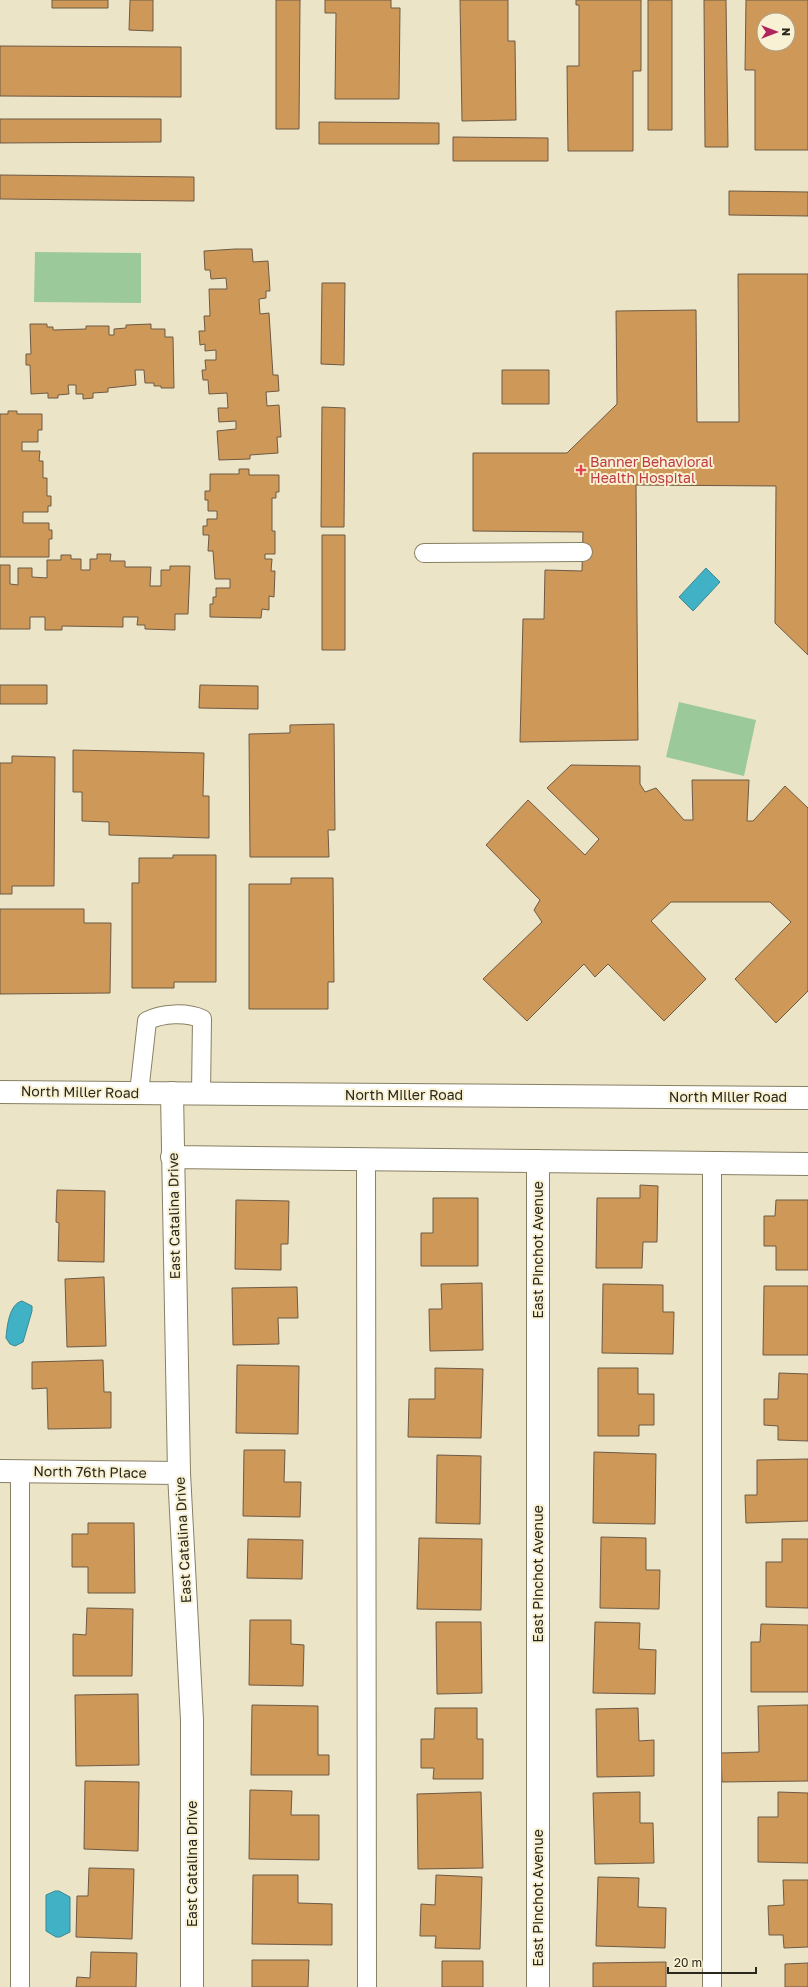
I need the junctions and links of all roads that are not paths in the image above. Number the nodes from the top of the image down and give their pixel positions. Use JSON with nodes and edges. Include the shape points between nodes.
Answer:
{"nodes":[{"id":1,"x":582,"y":552,"type":"dead end"},
{"id":2,"x":424,"y":553,"type":"dead end"},
{"id":3,"x":0,"y":1092,"type":"edge"},
{"id":4,"x":139,"y":1093,"type":"junction"},
{"id":5,"x":172,"y":1093,"type":"junction"},
{"id":6,"x":201,"y":1093,"type":"junction"},
{"id":7,"x":808,"y":1098,"type":"edge"},
{"id":8,"x":172,"y":1157,"type":"junction"},
{"id":9,"x":366,"y":1159,"type":"junction"},
{"id":10,"x":538,"y":1161,"type":"junction"},
{"id":11,"x":712,"y":1163,"type":"junction"},
{"id":12,"x":808,"y":1164,"type":"edge"},
{"id":13,"x":10,"y":1471,"type":"edge"},
{"id":14,"x":179,"y":1473,"type":"junction"},
{"id":15,"x":20,"y":1987,"type":"edge"},
{"id":16,"x":192,"y":1987,"type":"edge"},
{"id":17,"x":367,"y":1987,"type":"edge"},
{"id":18,"x":538,"y":1987,"type":"edge"},
{"id":19,"x":712,"y":1987,"type":"edge"}],
"edges":[{"from":1,"to":2,"type":"lane"},
{"from":3,"to":4,"type":"street","name":"North Miller Road"},
{"from":4,"to":5,"type":"street","name":"North Miller Road"},
{"from":4,"to":6,"type":"lane","via":[[146,1021],[156,1016],[194,1015],[202,1019]]},
{"from":5,"to":6,"type":"street","name":"North Miller Road"},
{"from":5,"to":8,"type":"street","name":"East Catalina Drive"},
{"from":6,"to":7,"type":"street","name":"North Miller Road"},
{"from":8,"to":9,"type":"street"},
{"from":8,"to":14,"type":"street","name":"East Catalina Drive"},
{"from":9,"to":10,"type":"street"},
{"from":9,"to":17,"type":"lane"},
{"from":10,"to":11,"type":"street"},
{"from":10,"to":18,"type":"street","name":"East Pinchot Avenue"},
{"from":11,"to":12,"type":"street"},
{"from":11,"to":19,"type":"lane"},
{"from":13,"to":14,"type":"street","name":"North 76th Place"},
{"from":13,"to":15,"type":"lane"},
{"from":14,"to":16,"type":"street","name":"East Catalina Drive","via":[[192,1720]]}]}
